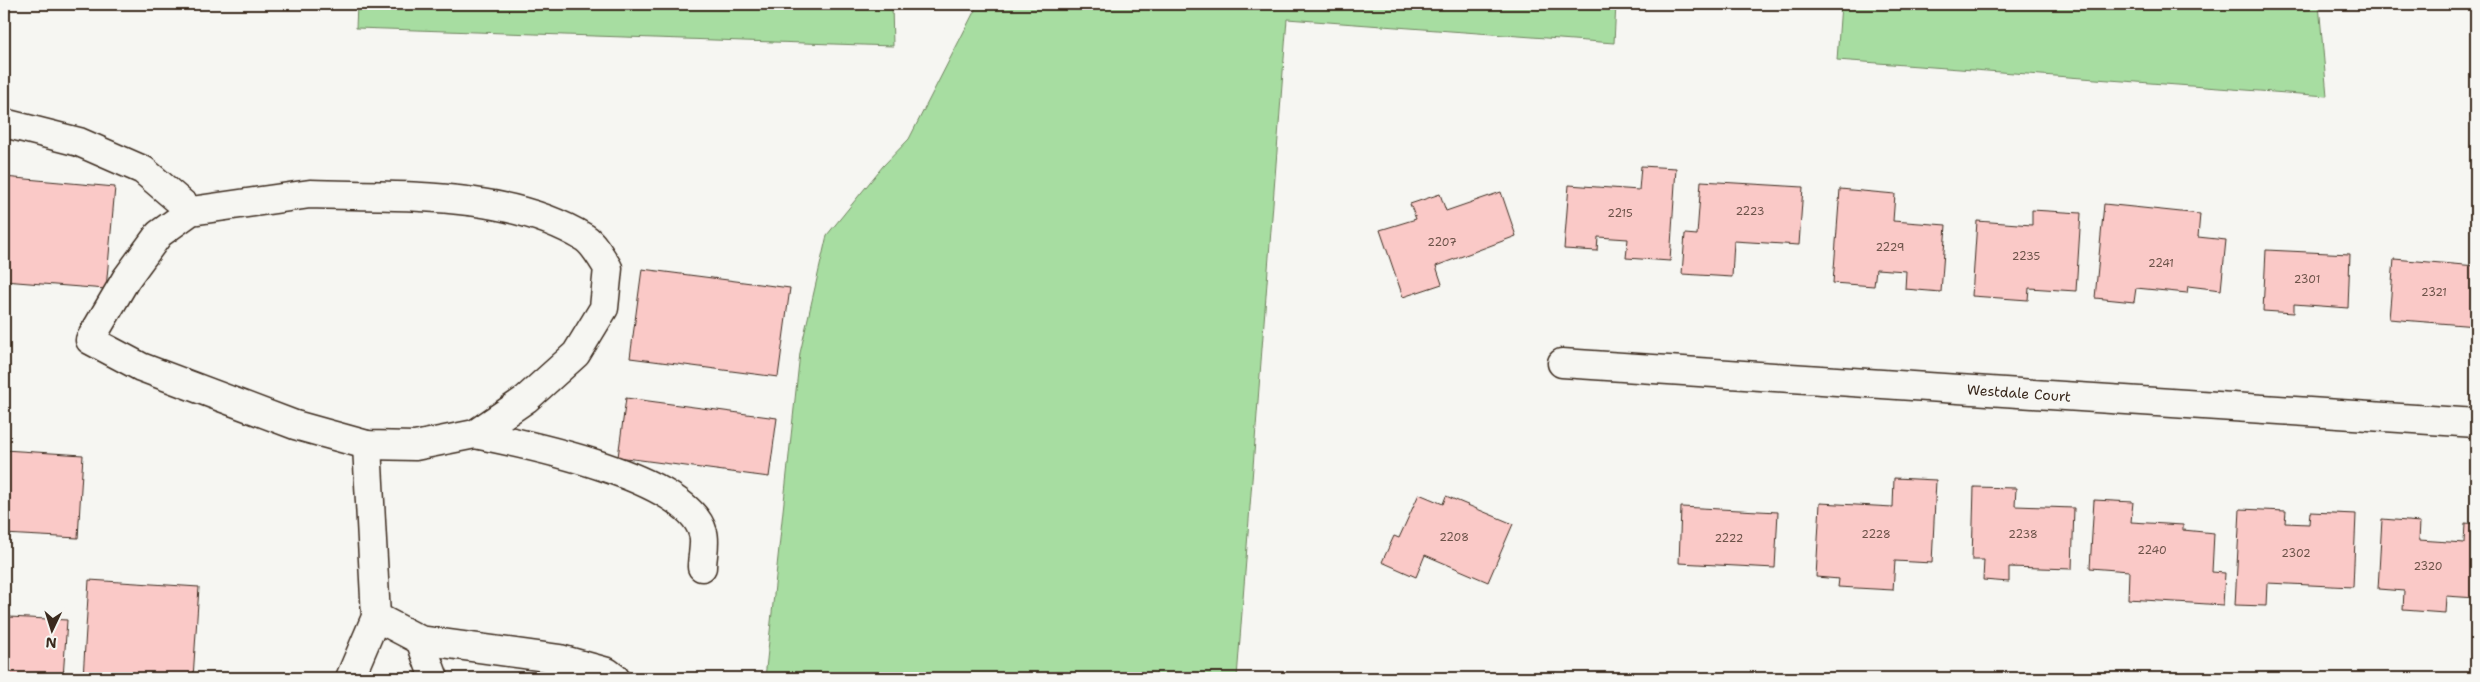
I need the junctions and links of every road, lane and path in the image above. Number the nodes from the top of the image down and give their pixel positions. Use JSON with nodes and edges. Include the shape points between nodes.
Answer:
{"nodes":[{"id":1,"x":4,"y":123,"type":"edge"},
{"id":2,"x":192,"y":211,"type":"junction"},
{"id":3,"x":1562,"y":363,"type":"dead end"},
{"id":4,"x":2476,"y":423,"type":"edge"},
{"id":5,"x":475,"y":434,"type":"junction"},
{"id":6,"x":368,"y":446,"type":"junction"},
{"id":7,"x":702,"y":567,"type":"dead end"},
{"id":8,"x":376,"y":617,"type":"junction"},
{"id":9,"x":420,"y":640,"type":"junction"},
{"id":10,"x":350,"y":678,"type":"edge"},
{"id":11,"x":434,"y":678,"type":"edge"},
{"id":12,"x":615,"y":678,"type":"edge"}],
"edges":[{"from":1,"to":2,"type":"street","via":[[79,142],[143,170]]},
{"from":2,"to":5,"type":"street","via":[[310,194],[438,198],[525,211],[587,239],[608,268],[604,308],[576,354],[526,399]]},
{"from":2,"to":6,"type":"street","via":[[159,234],[126,279],[90,340],[141,368],[295,425]]},
{"from":3,"to":4,"type":"street","name":"Westdale Court"},
{"from":5,"to":6,"type":"street","via":[[415,446]]},
{"from":5,"to":7,"type":"street","via":[[611,469],[665,492],[691,513],[703,532]]},
{"from":6,"to":8,"type":"street"},
{"from":8,"to":9,"type":"street"},
{"from":8,"to":10,"type":"street"},
{"from":9,"to":11,"type":"street"},
{"from":9,"to":12,"type":"street","via":[[560,659],[607,672]]}]}
